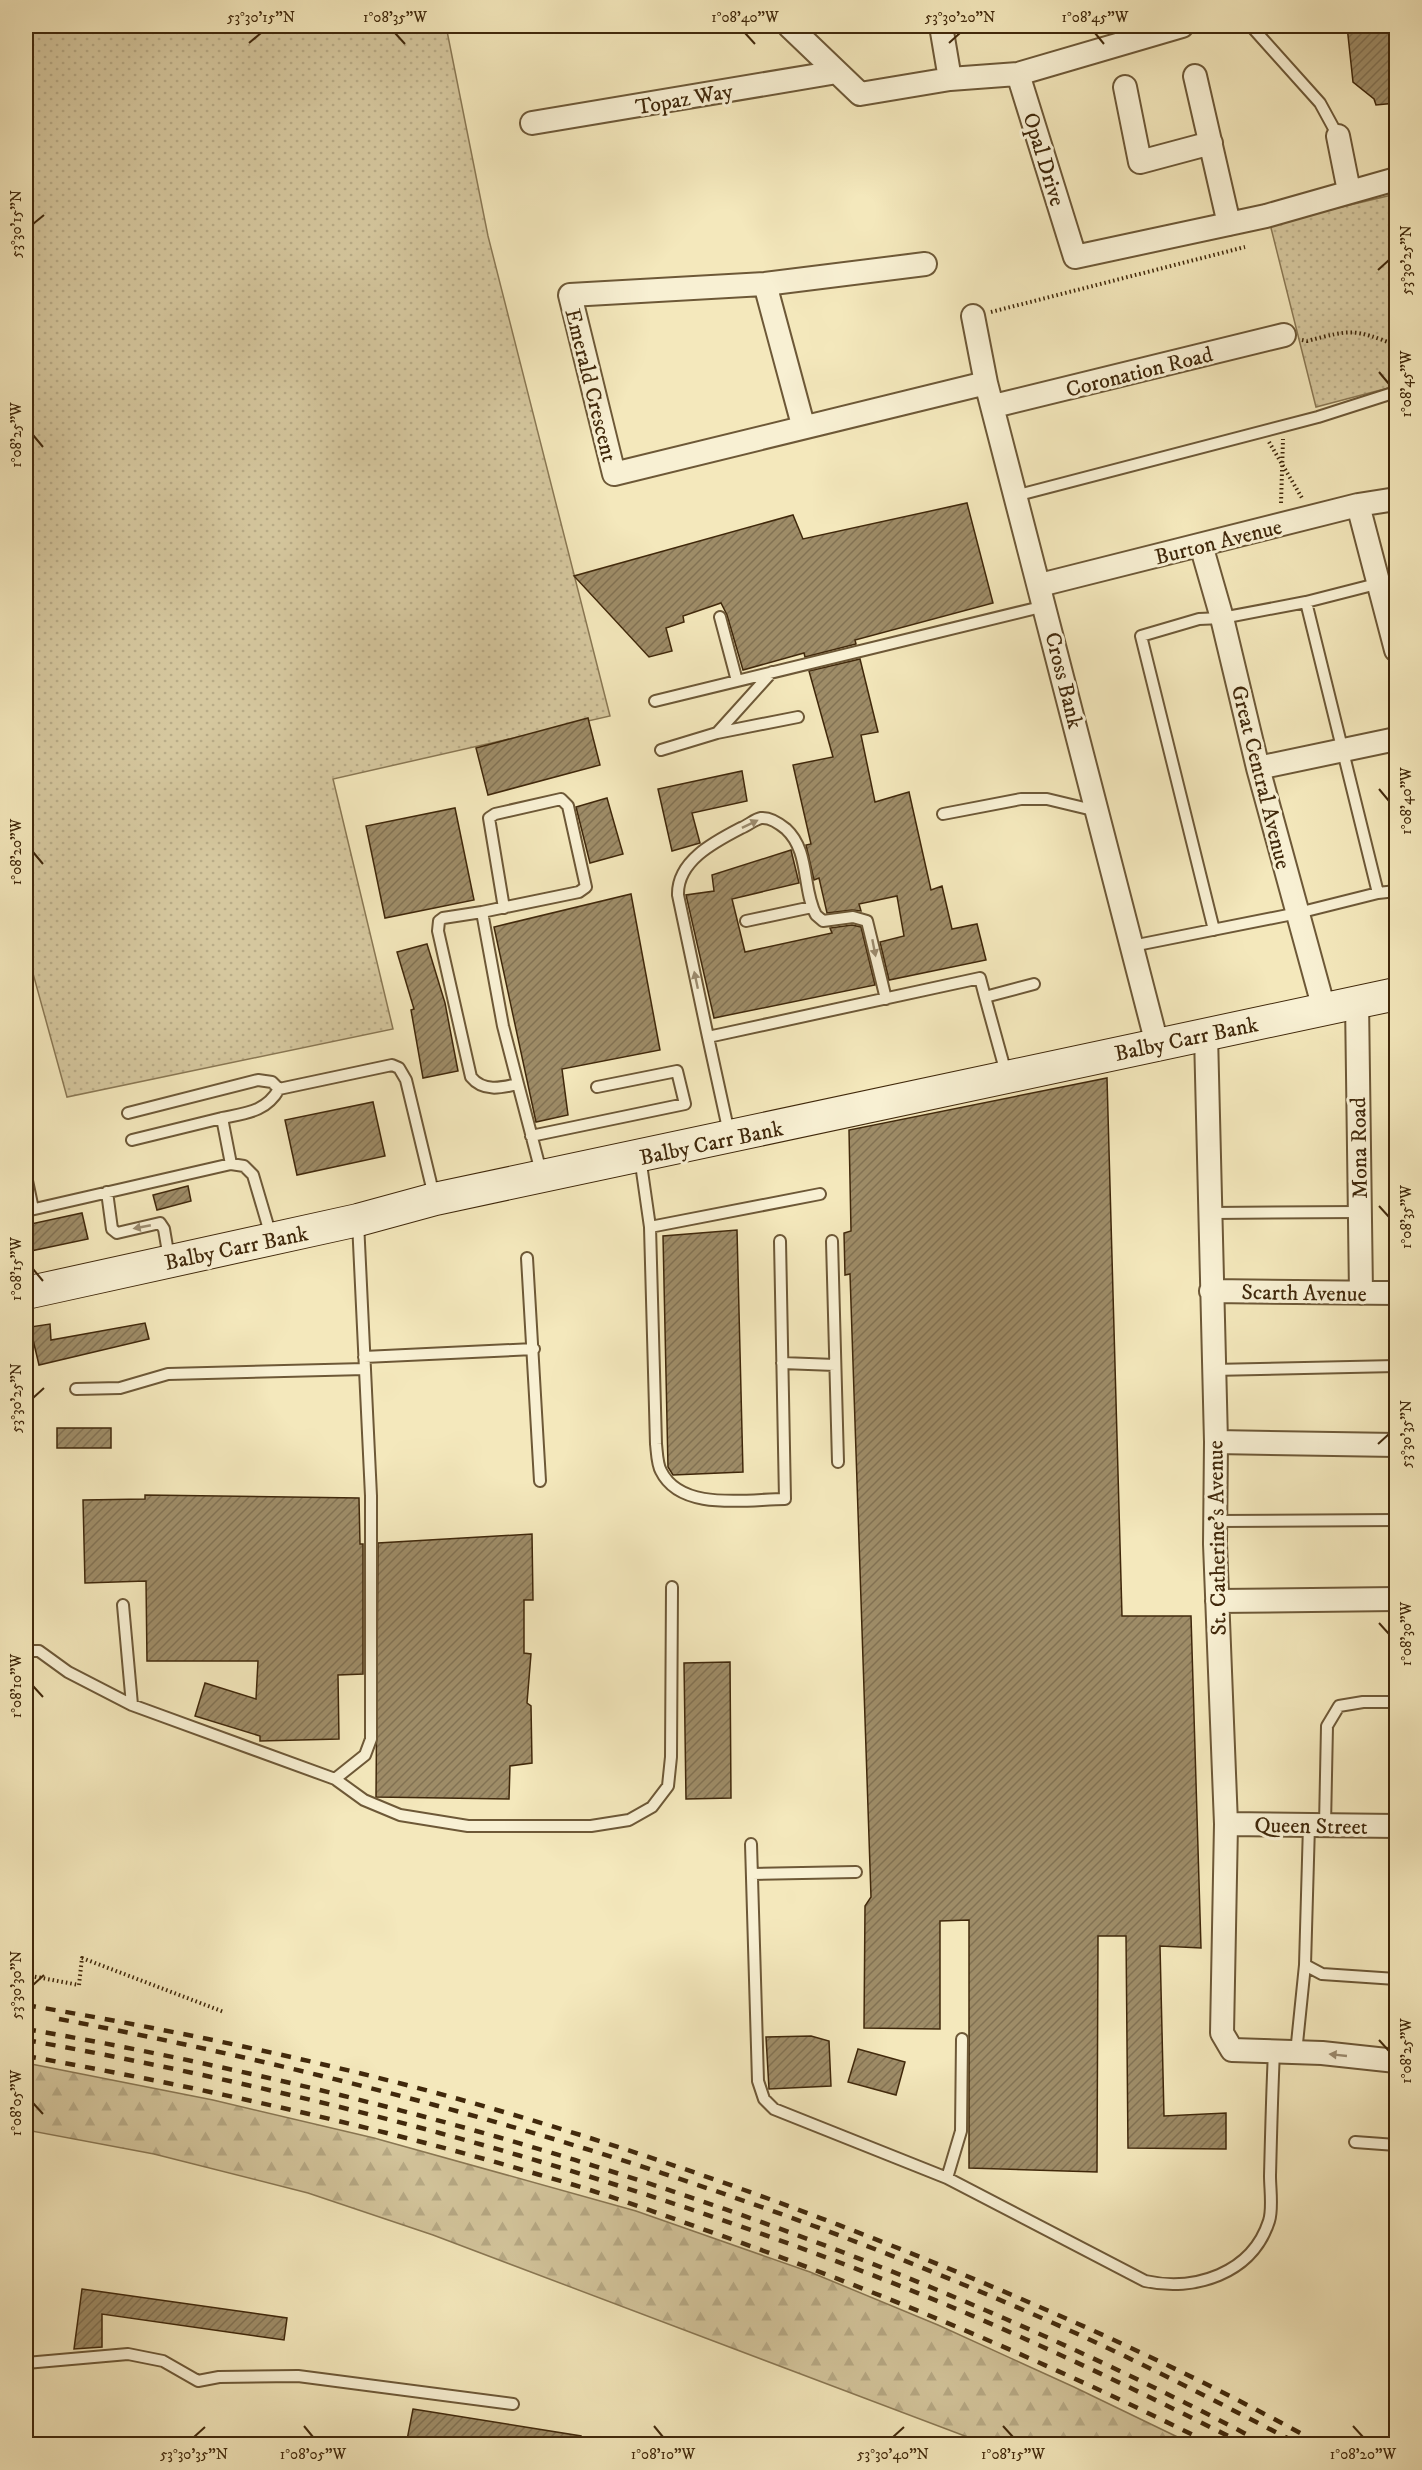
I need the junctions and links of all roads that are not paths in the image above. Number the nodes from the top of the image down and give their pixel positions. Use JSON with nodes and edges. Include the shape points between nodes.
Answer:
{"nodes":[{"id":1,"x":789,"y":26,"type":"edge"},
{"id":2,"x":941,"y":26,"type":"edge"},
{"id":3,"x":1182,"y":26,"type":"edge"},
{"id":4,"x":1251,"y":26,"type":"edge"},
{"id":5,"x":837,"y":72,"type":"junction"},
{"id":6,"x":1018,"y":74,"type":"junction"},
{"id":7,"x":1195,"y":76,"type":"dead end"},
{"id":8,"x":950,"y":79,"type":"junction"},
{"id":9,"x":1125,"y":87,"type":"dead end"},
{"id":10,"x":532,"y":123,"type":"dead end"},
{"id":11,"x":1338,"y":136,"type":"joint"},
{"id":12,"x":1211,"y":143,"type":"junction"},
{"id":13,"x":1396,"y":179,"type":"edge"},
{"id":14,"x":1349,"y":190,"type":"junction"},
{"id":15,"x":1229,"y":224,"type":"junction"},
{"id":16,"x":926,"y":264,"type":"dead end"},
{"id":17,"x":765,"y":284,"type":"junction"},
{"id":18,"x":973,"y":316,"type":"road end"},
{"id":19,"x":1284,"y":335,"type":"road end"},
{"id":20,"x":986,"y":383,"type":"junction"},
{"id":21,"x":1396,"y":392,"type":"edge"},
{"id":22,"x":994,"y":406,"type":"junction"},
{"id":23,"x":803,"y":425,"type":"junction"},
{"id":24,"x":1016,"y":496,"type":"junction"},
{"id":25,"x":1396,"y":499,"type":"edge"},
{"id":26,"x":1358,"y":505,"type":"junction"},
{"id":27,"x":1201,"y":545,"type":"junction"},
{"id":28,"x":1388,"y":581,"type":"edge"},
{"id":29,"x":1043,"y":596,"type":"junction"},
{"id":30,"x":1306,"y":602,"type":"junction"},
{"id":31,"x":720,"y":617,"type":"dead end"},
{"id":32,"x":1222,"y":618,"type":"junction"},
{"id":33,"x":1396,"y":650,"type":"edge"},
{"id":34,"x":772,"y":672,"type":"junction"},
{"id":35,"x":737,"y":681,"type":"junction"},
{"id":36,"x":655,"y":701,"type":"dead end"},
{"id":37,"x":798,"y":717,"type":"dead end"},
{"id":38,"x":717,"y":733,"type":"junction"},
{"id":39,"x":1396,"y":739,"type":"edge"},
{"id":40,"x":661,"y":750,"type":"dead end"},
{"id":41,"x":1343,"y":750,"type":"junction"},
{"id":42,"x":1258,"y":768,"type":"junction"},
{"id":43,"x":1098,"y":811,"type":"junction"},
{"id":44,"x":943,"y":814,"type":"dead end"},
{"id":45,"x":1396,"y":891,"type":"edge"},
{"id":46,"x":1378,"y":892,"type":"junction"},
{"id":47,"x":812,"y":907,"type":"junction"},
{"id":48,"x":504,"y":908,"type":"junction"},
{"id":49,"x":482,"y":912,"type":"junction"},
{"id":50,"x":1298,"y":914,"type":"junction"},
{"id":51,"x":746,"y":921,"type":"dead end"},
{"id":52,"x":1214,"y":930,"type":"junction"},
{"id":53,"x":1132,"y":945,"type":"junction"},
{"id":54,"x":1035,"y":984,"type":"dead end"},
{"id":55,"x":1396,"y":994,"type":"edge"},
{"id":56,"x":985,"y":997,"type":"junction"},
{"id":57,"x":886,"y":999,"type":"junction"},
{"id":58,"x":1357,"y":1002,"type":"junction"},
{"id":59,"x":1324,"y":1009,"type":"junction"},
{"id":60,"x":1206,"y":1035,"type":"junction"},
{"id":61,"x":708,"y":1037,"type":"junction"},
{"id":62,"x":1157,"y":1044,"type":"junction"},
{"id":63,"x":1007,"y":1077,"type":"junction"},
{"id":64,"x":518,"y":1084,"type":"junction"},
{"id":65,"x":597,"y":1088,"type":"dead end"},
{"id":66,"x":279,"y":1089,"type":"junction"},
{"id":67,"x":128,"y":1113,"type":"dead end"},
{"id":68,"x":222,"y":1118,"type":"junction"},
{"id":69,"x":531,"y":1136,"type":"junction"},
{"id":70,"x":730,"y":1137,"type":"junction"},
{"id":71,"x":132,"y":1140,"type":"dead end"},
{"id":72,"x":640,"y":1157,"type":"junction"},
{"id":73,"x":231,"y":1164,"type":"junction"},
{"id":74,"x":26,"y":1176,"type":"edge"},
{"id":75,"x":543,"y":1178,"type":"junction"},
{"id":76,"x":106,"y":1192,"type":"junction"},
{"id":77,"x":820,"y":1194,"type":"dead end"},
{"id":78,"x":435,"y":1199,"type":"junction"},
{"id":79,"x":29,"y":1210,"type":"edge"},
{"id":80,"x":1359,"y":1212,"type":"junction"},
{"id":81,"x":1211,"y":1213,"type":"junction"},
{"id":82,"x":358,"y":1220,"type":"junction"},
{"id":83,"x":650,"y":1227,"type":"junction"},
{"id":84,"x":273,"y":1239,"type":"junction"},
{"id":85,"x":780,"y":1241,"type":"dead end"},
{"id":86,"x":832,"y":1241,"type":"dead end"},
{"id":87,"x":527,"y":1258,"type":"dead end"},
{"id":88,"x":169,"y":1261,"type":"junction"},
{"id":89,"x":1211,"y":1291,"type":"junction"},
{"id":90,"x":26,"y":1293,"type":"edge"},
{"id":91,"x":1361,"y":1293,"type":"junction"},
{"id":92,"x":1396,"y":1293,"type":"edge"},
{"id":93,"x":534,"y":1349,"type":"junction"},
{"id":94,"x":364,"y":1357,"type":"junction"},
{"id":95,"x":782,"y":1363,"type":"junction"},
{"id":96,"x":835,"y":1365,"type":"junction"},
{"id":97,"x":1396,"y":1366,"type":"edge"},
{"id":98,"x":365,"y":1370,"type":"junction"},
{"id":99,"x":1212,"y":1370,"type":"junction"},
{"id":100,"x":76,"y":1389,"type":"dead end"},
{"id":101,"x":1215,"y":1442,"type":"junction"},
{"id":102,"x":1396,"y":1445,"type":"edge"},
{"id":103,"x":838,"y":1462,"type":"dead end"},
{"id":104,"x":540,"y":1481,"type":"dead end"},
{"id":105,"x":1396,"y":1520,"type":"edge"},
{"id":106,"x":1215,"y":1521,"type":"junction"},
{"id":107,"x":672,"y":1587,"type":"dead end"},
{"id":108,"x":1396,"y":1599,"type":"edge"},
{"id":109,"x":1217,"y":1600,"type":"junction"},
{"id":110,"x":123,"y":1605,"type":"dead end"},
{"id":111,"x":26,"y":1650,"type":"edge"},
{"id":112,"x":1396,"y":1702,"type":"edge"},
{"id":113,"x":132,"y":1705,"type":"junction"},
{"id":114,"x":336,"y":1779,"type":"junction"},
{"id":115,"x":1226,"y":1824,"type":"junction"},
{"id":116,"x":1317,"y":1825,"type":"junction"},
{"id":117,"x":1396,"y":1826,"type":"edge"},
{"id":118,"x":751,"y":1844,"type":"dead end"},
{"id":119,"x":856,"y":1872,"type":"dead end"},
{"id":120,"x":752,"y":1874,"type":"junction"},
{"id":121,"x":1305,"y":1965,"type":"junction"},
{"id":122,"x":1396,"y":1979,"type":"edge"},
{"id":123,"x":962,"y":2039,"type":"dead end"},
{"id":124,"x":1285,"y":2053,"type":"junction"},
{"id":125,"x":1396,"y":2061,"type":"edge"},
{"id":126,"x":1355,"y":2142,"type":"dead end"},
{"id":127,"x":1396,"y":2145,"type":"edge"},
{"id":128,"x":947,"y":2178,"type":"junction"},
{"id":129,"x":26,"y":2363,"type":"edge"},
{"id":130,"x":513,"y":2404,"type":"dead end"}],
"edges":[{"from":1,"to":5,"type":"street"},
{"from":2,"to":8,"type":"street"},
{"from":3,"to":6,"type":"street"},
{"from":4,"to":11,"type":"lane","via":[[1320,103]]},
{"from":5,"to":8,"type":"street","via":[[860,94]]},
{"from":5,"to":10,"type":"street","name":"Topaz Way"},
{"from":6,"to":8,"type":"street"},
{"from":6,"to":15,"type":"street","name":"Opal Drive","via":[[1075,257]]},
{"from":7,"to":12,"type":"street"},
{"from":9,"to":12,"type":"street","via":[[1140,162]]},
{"from":11,"to":14,"type":"street"},
{"from":12,"to":15,"type":"street"},
{"from":13,"to":14,"type":"street","name":"Opal Drive"},
{"from":14,"to":15,"type":"street","name":"Opal Drive"},
{"from":16,"to":17,"type":"street","name":"Emerald Crescent"},
{"from":17,"to":23,"type":"street"},
{"from":17,"to":23,"type":"street","name":"Emerald Crescent","via":[[570,295],[614,474]]},
{"from":18,"to":20,"type":"street","name":"Cross Bank"},
{"from":19,"to":22,"type":"street","name":"Coronation Road"},
{"from":20,"to":22,"type":"street","name":"Cross Bank"},
{"from":20,"to":23,"type":"street","name":"Emerald Crescent"},
{"from":21,"to":24,"type":"lane"},
{"from":22,"to":24,"type":"street","name":"Cross Bank"},
{"from":24,"to":29,"type":"street","name":"Cross Bank"},
{"from":25,"to":26,"type":"street","name":"Burton Avenue"},
{"from":26,"to":27,"type":"street","name":"Burton Avenue"},
{"from":26,"to":28,"type":"street"},
{"from":27,"to":29,"type":"street","name":"Burton Avenue"},
{"from":27,"to":32,"type":"street","name":"Great Central Avenue"},
{"from":28,"to":30,"type":"lane"},
{"from":28,"to":33,"type":"street"},
{"from":29,"to":34,"type":"lane"},
{"from":29,"to":43,"type":"street","name":"Cross Bank"},
{"from":30,"to":32,"type":"lane"},
{"from":30,"to":41,"type":"lane"},
{"from":31,"to":35,"type":"lane"},
{"from":32,"to":42,"type":"street","name":"Great Central Avenue"},
{"from":32,"to":52,"type":"lane","via":[[1199,619],[1141,636]]},
{"from":34,"to":35,"type":"lane"},
{"from":34,"to":38,"type":"lane"},
{"from":35,"to":36,"type":"lane"},
{"from":37,"to":38,"type":"lane"},
{"from":38,"to":40,"type":"lane"},
{"from":39,"to":41,"type":"street"},
{"from":41,"to":42,"type":"street"},
{"from":41,"to":46,"type":"lane"},
{"from":42,"to":50,"type":"street","name":"Great Central Avenue"},
{"from":43,"to":44,"type":"lane","via":[[1047,799],[1021,799]]},
{"from":43,"to":53,"type":"street","name":"Cross Bank"},
{"from":45,"to":46,"type":"lane"},
{"from":46,"to":50,"type":"lane"},
{"from":47,"to":51,"type":"lane"},
{"from":47,"to":57,"type":"lane","one_way":true,"via":[[824,921],[854,917],[867,921]]},
{"from":61,"to":47,"type":"lane","one_way":true,"via":[[678,895],[678,883],[688,865],[719,839],[762,818],[774,821],[795,840]]},
{"from":48,"to":48,"type":"lane","via":[[579,892],[586,887],[568,806],[561,799],[489,818]]},
{"from":48,"to":49,"type":"lane"},
{"from":49,"to":64,"type":"lane"},
{"from":49,"to":64,"type":"lane","via":[[443,918],[438,931],[471,1077],[486,1087]]},
{"from":50,"to":52,"type":"lane"},
{"from":50,"to":59,"type":"street","name":"Great Central Avenue"},
{"from":52,"to":53,"type":"lane"},
{"from":53,"to":62,"type":"street","name":"Cross Bank"},
{"from":54,"to":56,"type":"lane"},
{"from":55,"to":58,"type":"street","name":"Balby Carr Bank"},
{"from":56,"to":57,"type":"lane","via":[[981,978]]},
{"from":56,"to":63,"type":"lane"},
{"from":57,"to":61,"type":"lane"},
{"from":58,"to":59,"type":"street","name":"Balby Carr Bank"},
{"from":58,"to":80,"type":"street","name":"Mona Road"},
{"from":59,"to":60,"type":"street","name":"Balby Carr Bank"},
{"from":60,"to":62,"type":"street","name":"Balby Carr Bank"},
{"from":60,"to":81,"type":"street","name":"St. Catherine's Avenue"},
{"from":61,"to":70,"type":"lane"},
{"from":62,"to":63,"type":"street","name":"Balby Carr Bank"},
{"from":63,"to":70,"type":"street","name":"Balby Carr Bank"},
{"from":64,"to":69,"type":"lane"},
{"from":65,"to":69,"type":"lane","via":[[677,1071],[685,1104]]},
{"from":66,"to":67,"type":"lane","via":[[272,1082],[258,1080]]},
{"from":66,"to":68,"type":"lane","via":[[260,1110]]},
{"from":66,"to":78,"type":"lane","via":[[392,1065],[399,1068],[406,1080]]},
{"from":68,"to":71,"type":"lane"},
{"from":68,"to":73,"type":"lane"},
{"from":69,"to":75,"type":"lane"},
{"from":70,"to":72,"type":"street","name":"Balby Carr Bank"},
{"from":72,"to":75,"type":"street","name":"Balby Carr Bank"},
{"from":72,"to":83,"type":"lane"},
{"from":73,"to":76,"type":"lane"},
{"from":73,"to":84,"type":"lane","via":[[244,1166],[253,1175]]},
{"from":74,"to":79,"type":"lane"},
{"from":75,"to":78,"type":"street","name":"Balby Carr Bank"},
{"from":76,"to":79,"type":"lane"},
{"from":88,"to":76,"type":"lane","one_way":true,"via":[[160,1223],[117,1233],[112,1229]]},
{"from":77,"to":83,"type":"lane"},
{"from":78,"to":82,"type":"street","name":"Balby Carr Bank"},
{"from":80,"to":81,"type":"lane"},
{"from":80,"to":91,"type":"street","name":"Mona Road"},
{"from":81,"to":89,"type":"street","name":"St. Catherine's Avenue"},
{"from":82,"to":84,"type":"street","name":"Balby Carr Bank"},
{"from":82,"to":94,"type":"lane"},
{"from":83,"to":95,"type":"lane","via":[[656,1444],[660,1470],[671,1485],[702,1499],[785,1499]]},
{"from":84,"to":88,"type":"street","name":"Balby Carr Bank"},
{"from":85,"to":95,"type":"lane"},
{"from":86,"to":96,"type":"lane"},
{"from":87,"to":93,"type":"lane"},
{"from":88,"to":90,"type":"street","name":"Balby Carr Bank"},
{"from":89,"to":91,"type":"street","name":"Scarth Avenue"},
{"from":89,"to":99,"type":"street","name":"St. Catherine's Avenue"},
{"from":91,"to":92,"type":"street","name":"Scarth Avenue"},
{"from":93,"to":94,"type":"lane"},
{"from":93,"to":104,"type":"lane"},
{"from":94,"to":98,"type":"lane"},
{"from":95,"to":96,"type":"lane"},
{"from":96,"to":103,"type":"lane"},
{"from":97,"to":99,"type":"lane"},
{"from":98,"to":100,"type":"lane","via":[[168,1374],[120,1388]]},
{"from":98,"to":114,"type":"lane","via":[[371,1496],[371,1739],[365,1755]]},
{"from":99,"to":101,"type":"street","name":"St. Catherine's Avenue"},
{"from":101,"to":102,"type":"street"},
{"from":101,"to":106,"type":"street","name":"St. Catherine's Avenue"},
{"from":105,"to":106,"type":"lane"},
{"from":106,"to":109,"type":"street","name":"St. Catherine's Avenue"},
{"from":107,"to":114,"type":"lane","via":[[671,1757],[668,1786],[652,1807],[629,1820],[591,1827],[468,1826],[400,1815],[364,1800]]},
{"from":108,"to":109,"type":"street"},
{"from":109,"to":115,"type":"street","name":"St. Catherine's Avenue"},
{"from":110,"to":113,"type":"lane"},
{"from":111,"to":113,"type":"lane","via":[[39,1651],[68,1672]]},
{"from":112,"to":116,"type":"lane","via":[[1339,1706],[1327,1726]]},
{"from":113,"to":114,"type":"lane"},
{"from":115,"to":116,"type":"street","name":"Queen Street"},
{"from":115,"to":124,"type":"street","name":"St. Catherine's Avenue","via":[[1224,2040],[1232,2050]]},
{"from":116,"to":117,"type":"street","name":"Queen Street"},
{"from":116,"to":121,"type":"lane"},
{"from":118,"to":120,"type":"lane"},
{"from":119,"to":120,"type":"lane"},
{"from":120,"to":128,"type":"lane","via":[[758,2081],[765,2098],[774,2109]]},
{"from":121,"to":122,"type":"lane","via":[[1322,1974]]},
{"from":121,"to":124,"type":"lane"},
{"from":123,"to":128,"type":"lane","via":[[961,2131]]},
{"from":125,"to":124,"type":"street","one_way":true},
{"from":124,"to":128,"type":"lane","via":[[1269,2221],[1246,2256],[1230,2270],[1201,2282],[1169,2286],[1145,2281]]},
{"from":126,"to":127,"type":"lane"},
{"from":129,"to":130,"type":"lane","via":[[128,2354],[163,2361],[198,2381],[298,2376]]}]}
